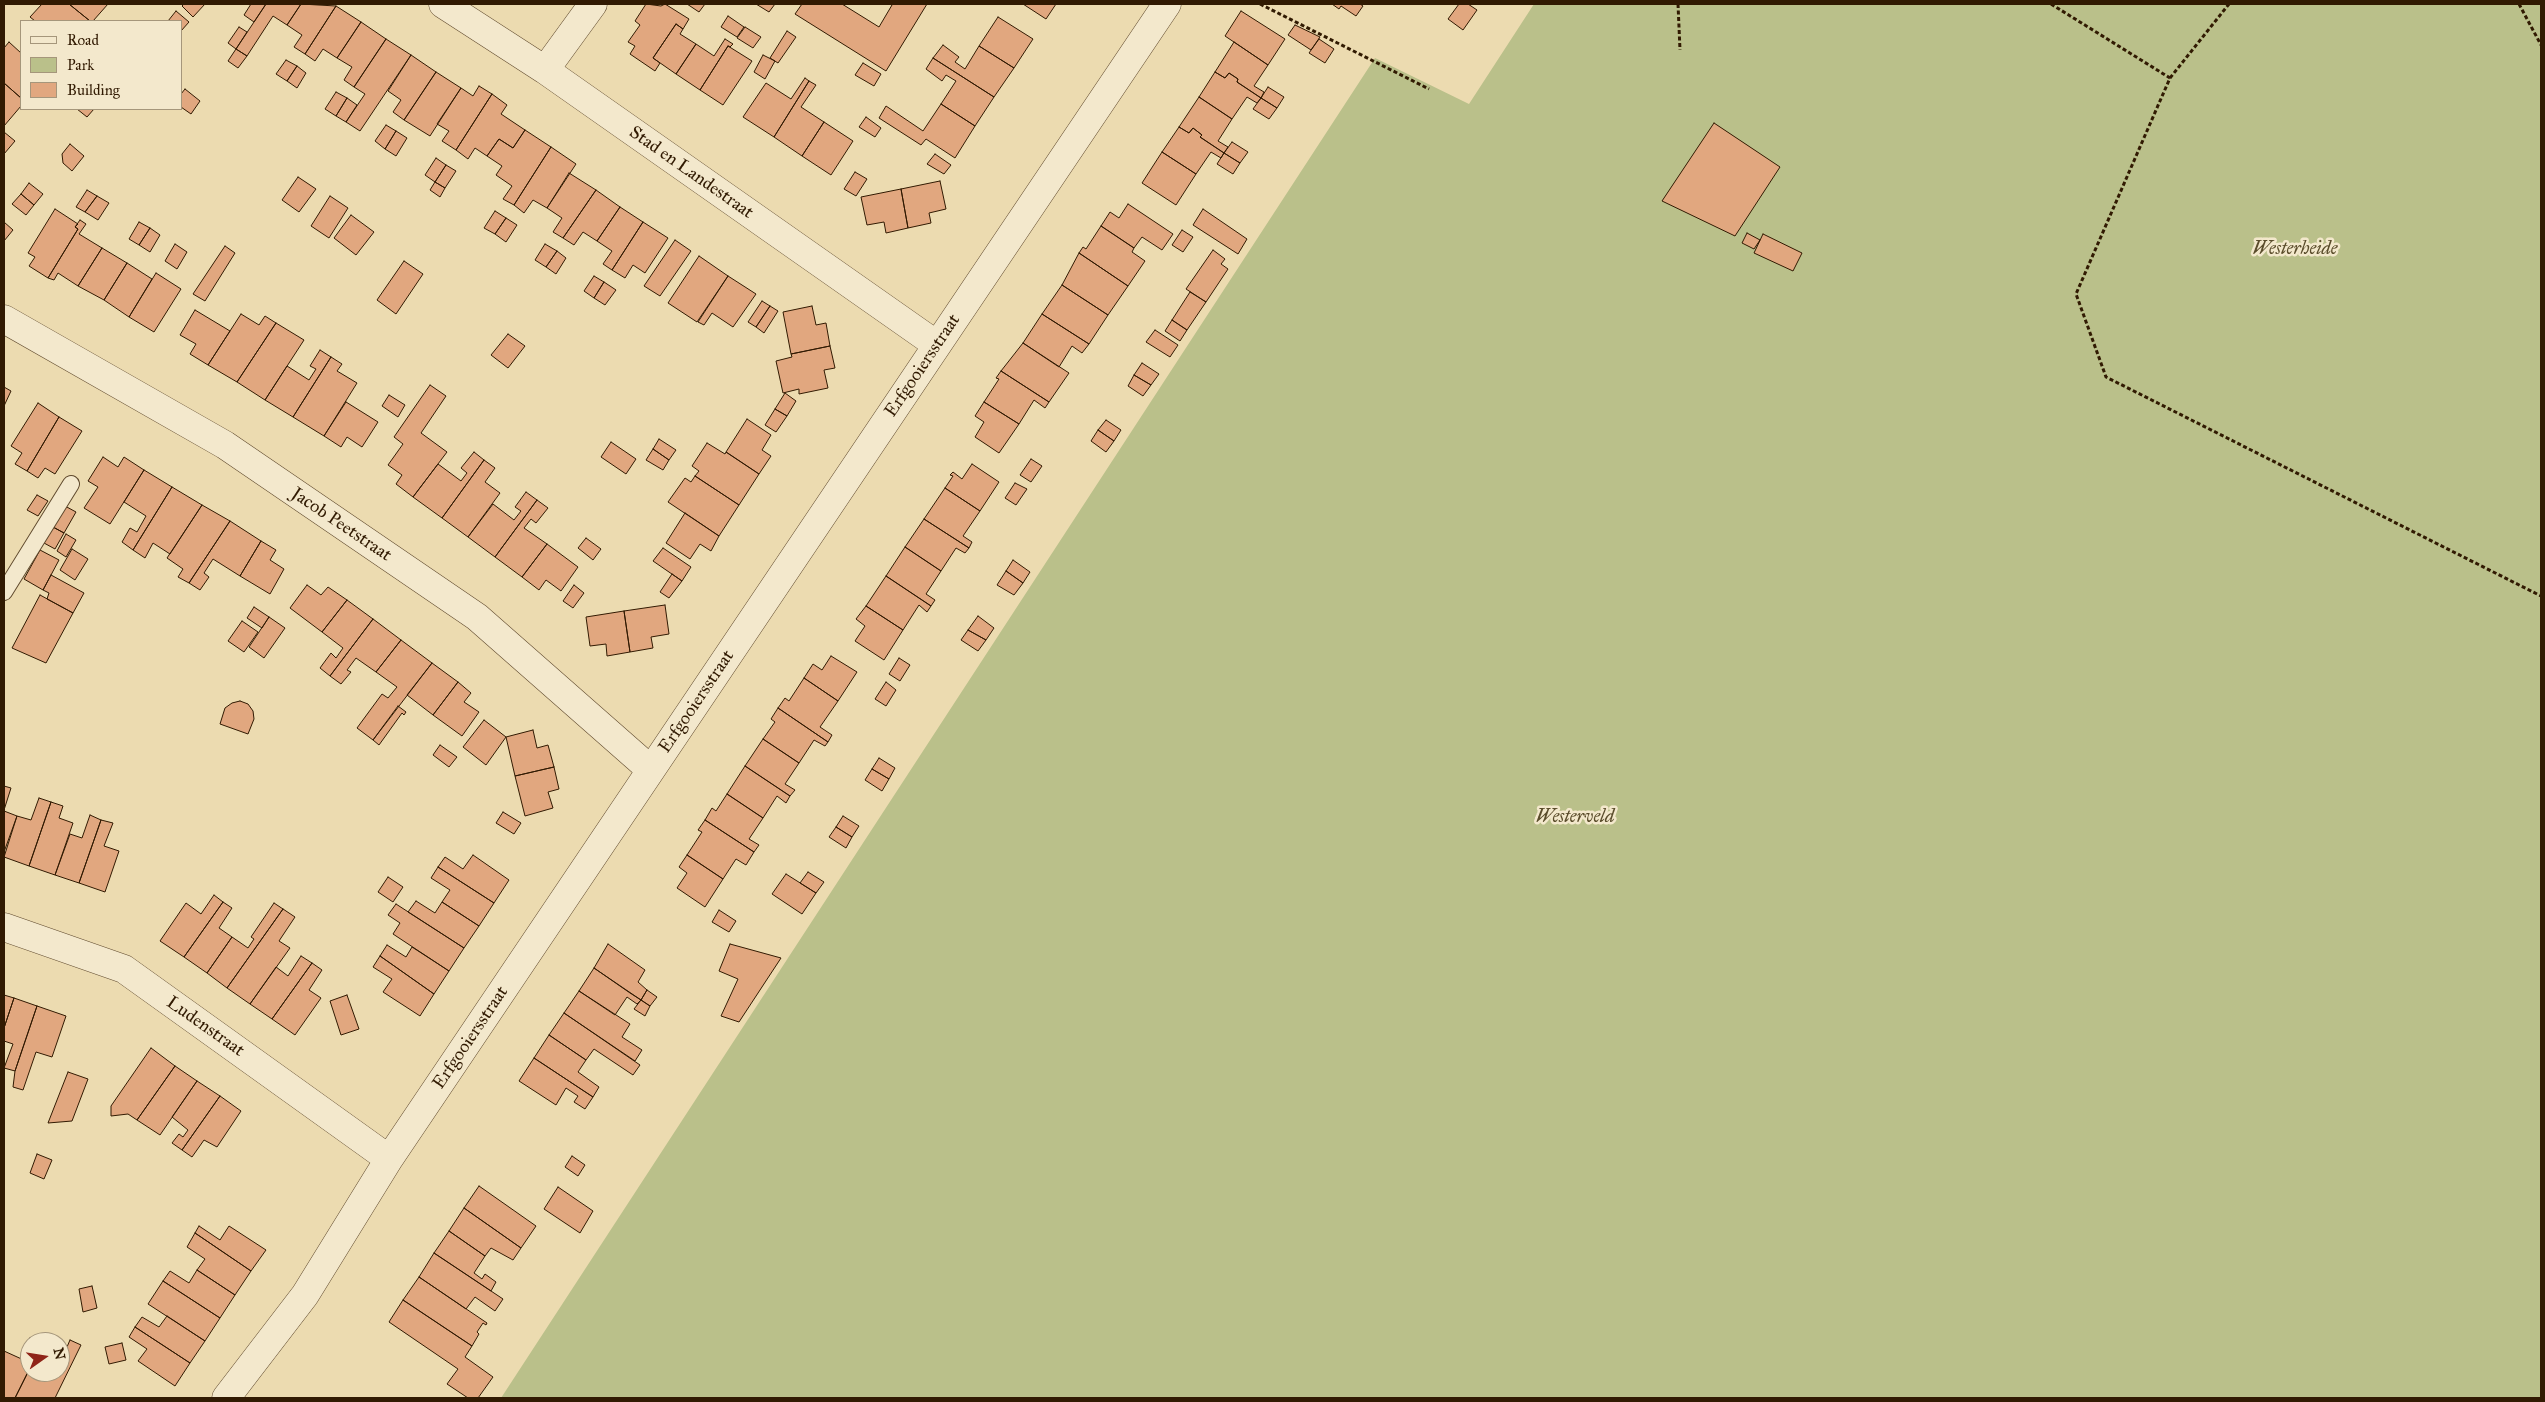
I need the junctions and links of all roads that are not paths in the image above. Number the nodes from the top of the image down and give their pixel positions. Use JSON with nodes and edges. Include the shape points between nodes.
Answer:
{"nodes":[{"id":1,"x":442,"y":4,"type":"edge"},
{"id":2,"x":593,"y":4,"type":"edge"},
{"id":3,"x":1167,"y":4,"type":"edge"},
{"id":4,"x":546,"y":70,"type":"junction"},
{"id":5,"x":4,"y":319,"type":"edge"},
{"id":6,"x":937,"y":345,"type":"junction"},
{"id":7,"x":71,"y":484,"type":"dead end"},
{"id":8,"x":4,"y":592,"type":"edge"},
{"id":9,"x":651,"y":770,"type":"junction"},
{"id":10,"x":4,"y":927,"type":"edge"},
{"id":11,"x":389,"y":1159,"type":"junction"},
{"id":12,"x":226,"y":1398,"type":"edge"}],
"edges":[{"from":1,"to":4,"type":"street","name":"Stad en Landestraat"},
{"from":2,"to":4,"type":"street"},
{"from":3,"to":6,"type":"street","name":"Erfgooiersstraat"},
{"from":4,"to":6,"type":"street","name":"Stad en Landestraat"},
{"from":5,"to":9,"type":"street","name":"Jacob Peetstraat","via":[[225,445],[477,617]]},
{"from":6,"to":9,"type":"street","name":"Erfgooiersstraat"},
{"from":7,"to":8,"type":"lane"},
{"from":9,"to":11,"type":"street","name":"Erfgooiersstraat"},
{"from":10,"to":11,"type":"street","name":"Ludenstraat","via":[[124,969]]},
{"from":11,"to":12,"type":"street","name":"Erfgooiersstraat","via":[[305,1295]]}]}
